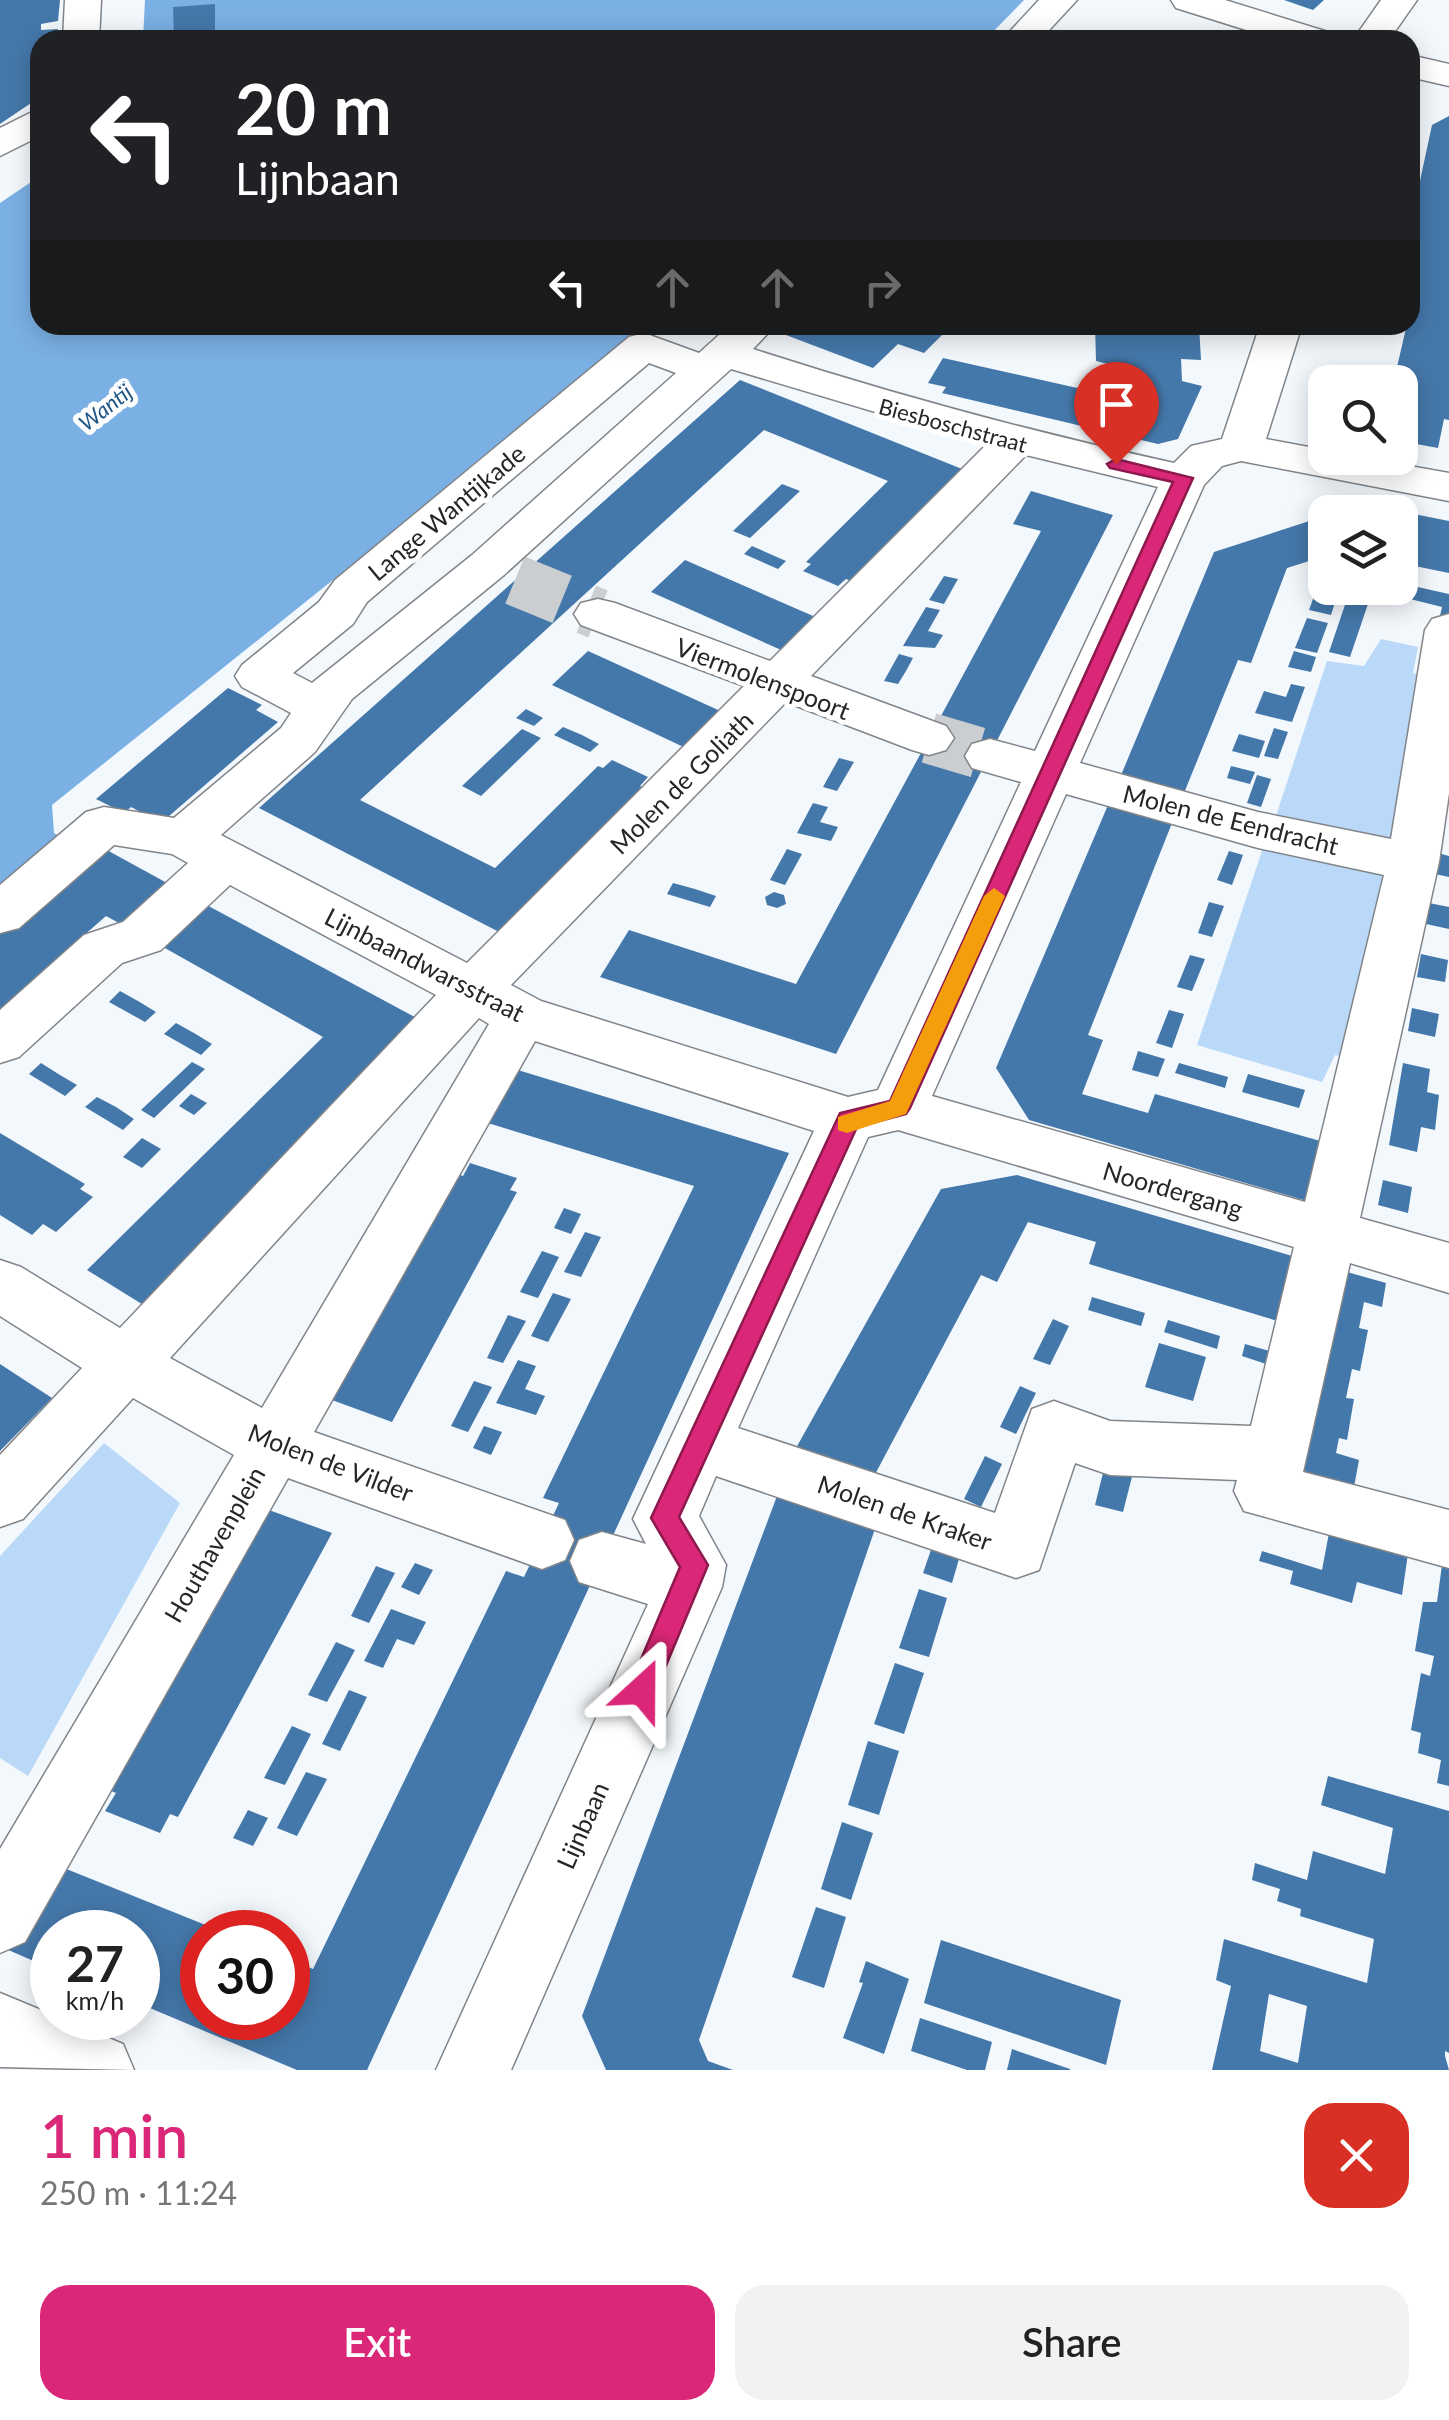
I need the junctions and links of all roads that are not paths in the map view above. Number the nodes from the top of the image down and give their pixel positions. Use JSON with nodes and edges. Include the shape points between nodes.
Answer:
{"nodes":[{"id":1,"x":84,"y":0,"type":"edge"},
{"id":2,"x":1059,"y":0,"type":"edge"},
{"id":3,"x":1188,"y":0,"type":"edge"},
{"id":4,"x":1399,"y":0,"type":"edge"},
{"id":5,"x":82,"y":30,"type":"edge"},
{"id":6,"x":1030,"y":30,"type":"edge"},
{"id":7,"x":1283,"y":30,"type":"edge"},
{"id":8,"x":1379,"y":30,"type":"edge"},
{"id":9,"x":1420,"y":68,"type":"edge"},
{"id":10,"x":1449,"y":75,"type":"edge"},
{"id":11,"x":30,"y":125,"type":"edge"},
{"id":12,"x":0,"y":144,"type":"edge"},
{"id":13,"x":1277,"y":335,"type":"edge"},
{"id":14,"x":728,"y":349,"type":"edge"},
{"id":15,"x":1246,"y":433,"type":"junction"},
{"id":16,"x":1014,"y":442,"type":"junction"},
{"id":17,"x":1184,"y":478,"type":"junction"},
{"id":18,"x":1449,"y":486,"type":"edge"},
{"id":19,"x":598,"y":614,"type":"tunnel mouth"},
{"id":20,"x":1449,"y":630,"type":"edge"},
{"id":21,"x":780,"y":684,"type":"junction"},
{"id":22,"x":322,"y":710,"type":"junction"},
{"id":23,"x":929,"y":738,"type":"tunnel mouth"},
{"id":24,"x":990,"y":756,"type":"tunnel mouth"},
{"id":25,"x":1050,"y":772,"type":"junction"},
{"id":26,"x":204,"y":849,"type":"junction"},
{"id":27,"x":1413,"y":862,"type":"junction"},
{"id":28,"x":0,"y":914,"type":"edge"},
{"id":29,"x":497,"y":1003,"type":"junction"},
{"id":30,"x":0,"y":1042,"type":"edge"},
{"id":31,"x":873,"y":1114,"type":"junction"},
{"id":32,"x":1330,"y":1235,"type":"junction"},
{"id":33,"x":1449,"y":1268,"type":"edge"},
{"id":34,"x":0,"y":1285,"type":"edge"},
{"id":35,"x":128,"y":1365,"type":"junction"},
{"id":36,"x":701,"y":1443,"type":"junction"},
{"id":37,"x":271,"y":1444,"type":"junction"},
{"id":38,"x":1276,"y":1454,"type":"junction"},
{"id":39,"x":0,"y":1499,"type":"edge"},
{"id":40,"x":1449,"y":1539,"type":"edge"},
{"id":41,"x":542,"y":1540,"type":"dead end"},
{"id":42,"x":602,"y":1561,"type":"dead end"},
{"id":43,"x":688,"y":1586,"type":"junction"},
{"id":44,"x":0,"y":1918,"type":"edge"},
{"id":45,"x":0,"y":2030,"type":"edge"},
{"id":46,"x":97,"y":2070,"type":"edge"},
{"id":47,"x":473,"y":2070,"type":"edge"}],
"edges":[{"from":1,"to":5,"type":"street"},
{"from":2,"to":6,"type":"street"},
{"from":3,"to":7,"type":"street"},
{"from":4,"to":8,"type":"street"},
{"from":9,"to":10,"type":"street"},
{"from":11,"to":12,"type":"street"},
{"from":13,"to":15,"type":"street"},
{"from":14,"to":16,"type":"street","name":"Biesboschstraat","via":[[892,409]]},
{"from":14,"to":22,"type":"street","via":[[501,572],[335,687]]},
{"from":14,"to":22,"type":"street","name":"Lange Wantijkade","via":[[644,346],[259,676]]},
{"from":15,"to":17,"type":"street"},
{"from":15,"to":18,"type":"street"},
{"from":16,"to":17,"type":"street","name":"Biesboschstraat"},
{"from":16,"to":21,"type":"street","name":"Molen de Goliath"},
{"from":17,"to":25,"type":"street"},
{"from":19,"to":21,"type":"street","name":"Viermolenspoort"},
{"from":20,"to":27,"type":"street"},
{"from":21,"to":23,"type":"street","name":"Viermolenspoort"},
{"from":21,"to":29,"type":"street","name":"Molen de Goliath"},
{"from":22,"to":26,"type":"street"},
{"from":24,"to":25,"type":"street"},
{"from":25,"to":27,"type":"street","name":"Molen de Eendracht","via":[[1258,830]]},
{"from":25,"to":31,"type":"street"},
{"from":26,"to":28,"type":"street","name":"Lijnbaandwarsstraat","via":[[104,825]]},
{"from":26,"to":29,"type":"street","name":"Lijnbaandwarsstraat"},
{"from":26,"to":30,"type":"street","via":[[142,936],[103,949]]},
{"from":27,"to":32,"type":"street"},
{"from":29,"to":31,"type":"street","name":"Lijnbaandwarsstraat"},
{"from":29,"to":35,"type":"street"},
{"from":29,"to":37,"type":"street","name":"Houthavenplein"},
{"from":31,"to":32,"type":"street","name":"Noordergang"},
{"from":31,"to":36,"type":"street"},
{"from":32,"to":33,"type":"street","name":"Noordergang"},
{"from":32,"to":38,"type":"street"},
{"from":34,"to":35,"type":"street","name":"Molen de Vilder"},
{"from":35,"to":37,"type":"street","name":"Molen de Vilder"},
{"from":35,"to":39,"type":"street"},
{"from":36,"to":38,"type":"street","name":"Molen de Kraker","via":[[1016,1549],[1054,1428],[1110,1448]]},
{"from":36,"to":43,"type":"street","via":[[665,1518],[694,1565]]},
{"from":37,"to":41,"type":"street","name":"Molen de Vilder"},
{"from":37,"to":44,"type":"street","name":"Houthavenplein"},
{"from":38,"to":40,"type":"street","via":[[1266,1490]]},
{"from":42,"to":43,"type":"street"},
{"from":43,"to":47,"type":"street","name":"Lijnbaan"},
{"from":45,"to":46,"type":"street"}]}
